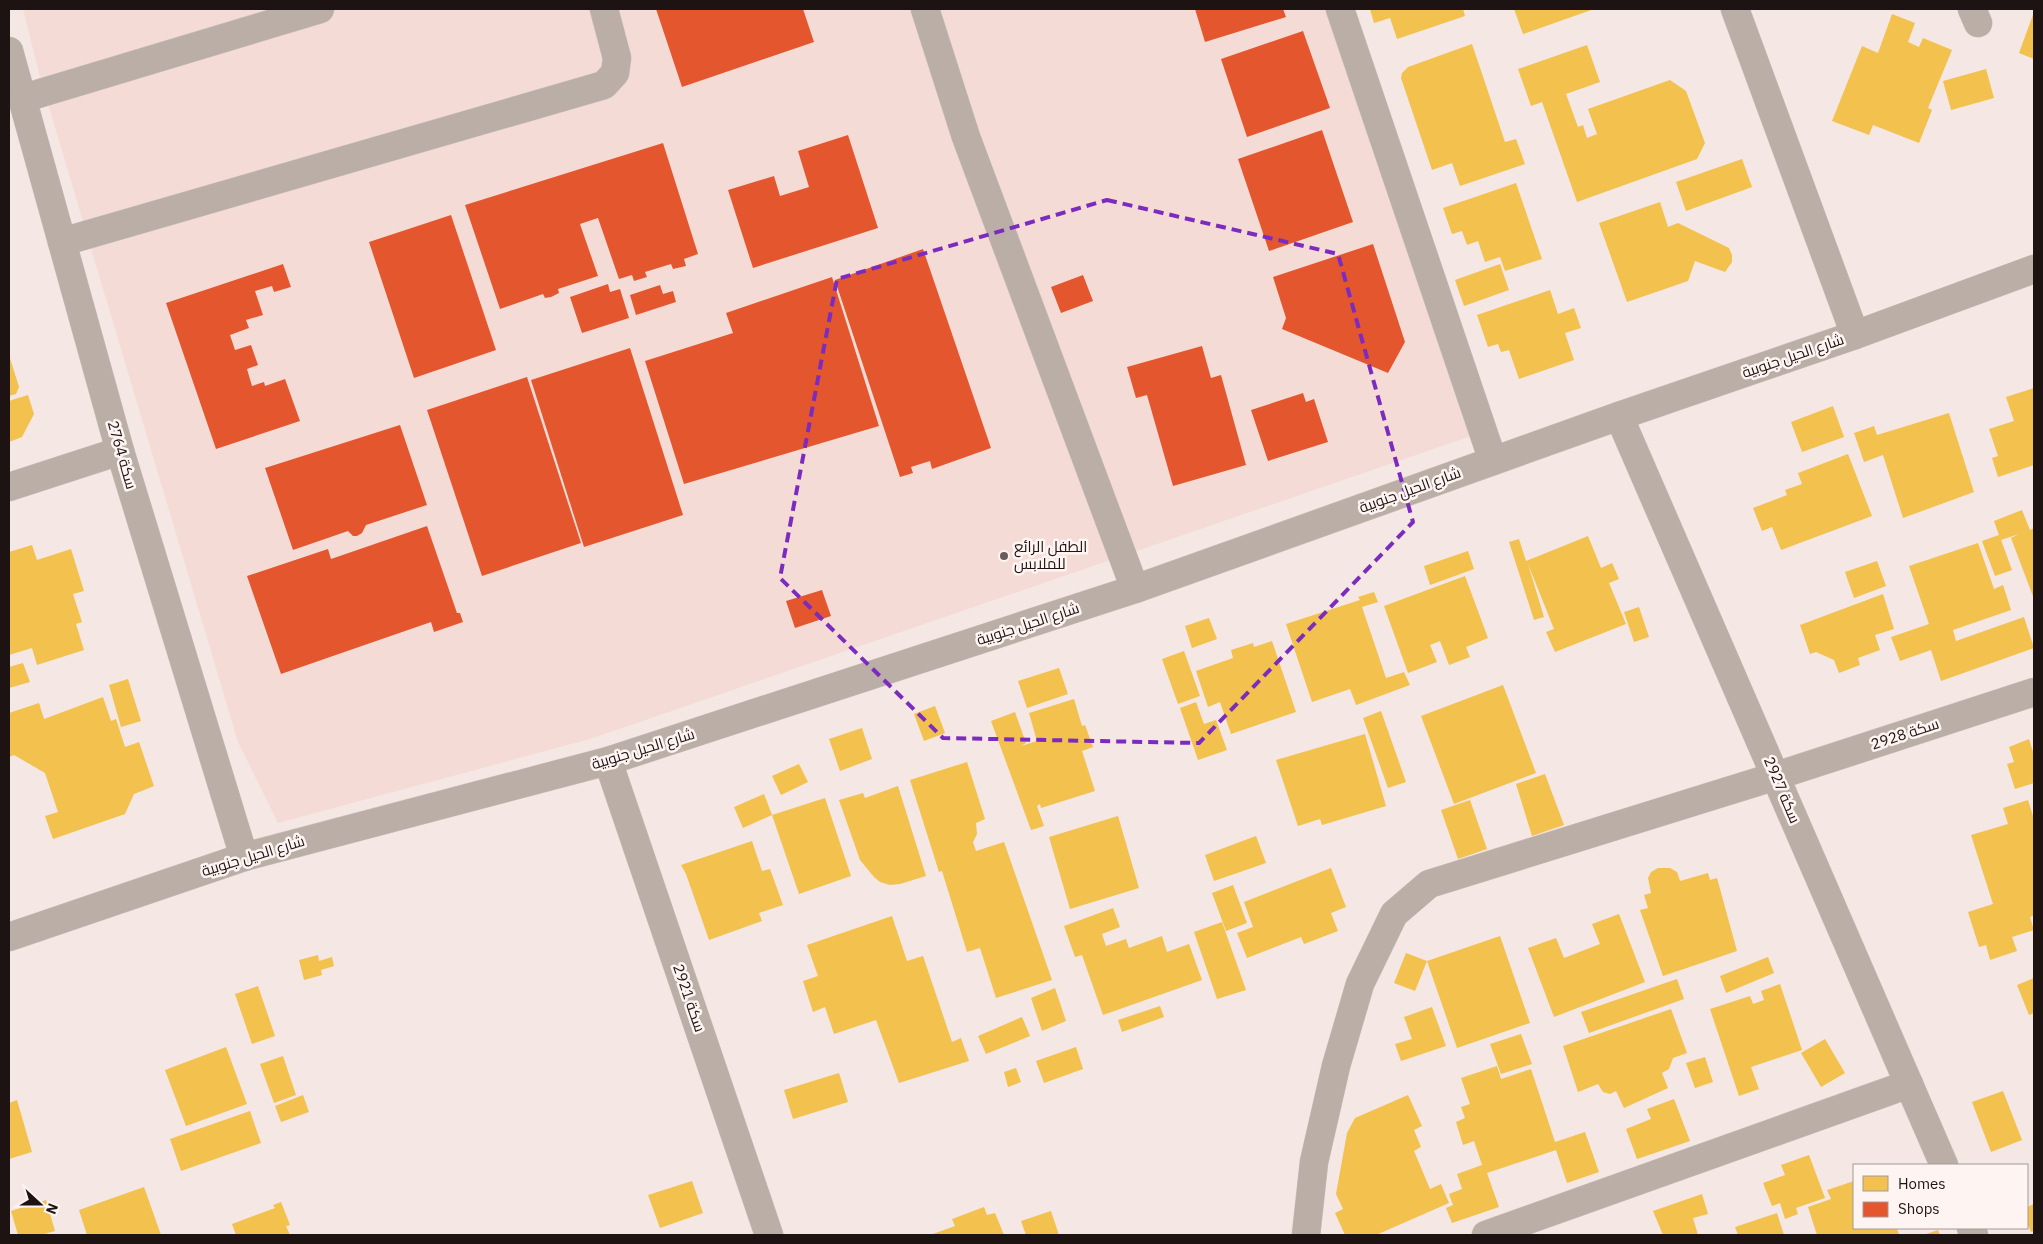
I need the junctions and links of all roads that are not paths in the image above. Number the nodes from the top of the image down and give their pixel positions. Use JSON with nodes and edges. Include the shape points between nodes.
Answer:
{"nodes":[{"id":1,"x":320,"y":9,"type":"edge"},
{"id":2,"x":604,"y":9,"type":"edge"},
{"id":3,"x":925,"y":9,"type":"edge"},
{"id":4,"x":1340,"y":9,"type":"edge"},
{"id":5,"x":1735,"y":9,"type":"edge"},
{"id":6,"x":9,"y":51,"type":"edge"},
{"id":7,"x":21,"y":99,"type":"junction"},
{"id":8,"x":62,"y":242,"type":"junction"},
{"id":9,"x":2034,"y":269,"type":"edge"},
{"id":10,"x":1855,"y":335,"type":"junction"},
{"id":11,"x":1619,"y":416,"type":"junction"},
{"id":12,"x":120,"y":452,"type":"junction"},
{"id":13,"x":1493,"y":461,"type":"junction"},
{"id":14,"x":9,"y":488,"type":"edge"},
{"id":15,"x":1135,"y":589,"type":"junction"},
{"id":16,"x":2034,"y":692,"type":"edge"},
{"id":17,"x":608,"y":761,"type":"junction"},
{"id":18,"x":1776,"y":776,"type":"junction"},
{"id":19,"x":244,"y":857,"type":"junction"},
{"id":20,"x":9,"y":937,"type":"edge"},
{"id":21,"x":1909,"y":1084,"type":"junction"},
{"id":22,"x":1944,"y":1164,"type":"edge"},
{"id":23,"x":769,"y":1235,"type":"edge"},
{"id":24,"x":1306,"y":1235,"type":"edge"},
{"id":25,"x":1486,"y":1235,"type":"edge"}],
"edges":[{"from":1,"to":7,"type":"street"},
{"from":2,"to":8,"type":"street","via":[[616,58],[615,73],[604,85]]},
{"from":3,"to":15,"type":"street","via":[[966,136]]},
{"from":4,"to":13,"type":"street"},
{"from":5,"to":10,"type":"street"},
{"from":6,"to":7,"type":"street","name":"سكة 2764"},
{"from":7,"to":8,"type":"street","name":"سكة 2764"},
{"from":8,"to":12,"type":"street","name":"سكة 2764"},
{"from":9,"to":10,"type":"street","name":"شارع الحيل جنوبية"},
{"from":10,"to":11,"type":"street","name":"شارع الحيل جنوبية"},
{"from":11,"to":13,"type":"street","name":"شارع الحيل جنوبية"},
{"from":11,"to":18,"type":"street","name":"سكة 2927"},
{"from":12,"to":14,"type":"street"},
{"from":12,"to":19,"type":"street","name":"سكة 2764"},
{"from":13,"to":15,"type":"street","name":"شارع الحيل جنوبية"},
{"from":15,"to":17,"type":"street","name":"شارع الحيل جنوبية"},
{"from":16,"to":18,"type":"street","name":"سكة 2928"},
{"from":17,"to":19,"type":"street","name":"شارع الحيل جنوبية"},
{"from":17,"to":23,"type":"street","name":"سكة 2921"},
{"from":18,"to":21,"type":"street","name":"سكة 2927"},
{"from":18,"to":24,"type":"street","name":"سكة 2928","via":[[1429,884],[1394,914],[1360,984],[1336,1066],[1314,1162]]},
{"from":19,"to":20,"type":"street","name":"شارع الحيل جنوبية"},
{"from":21,"to":22,"type":"street","name":"سكة 2927"},
{"from":21,"to":25,"type":"street"}]}
